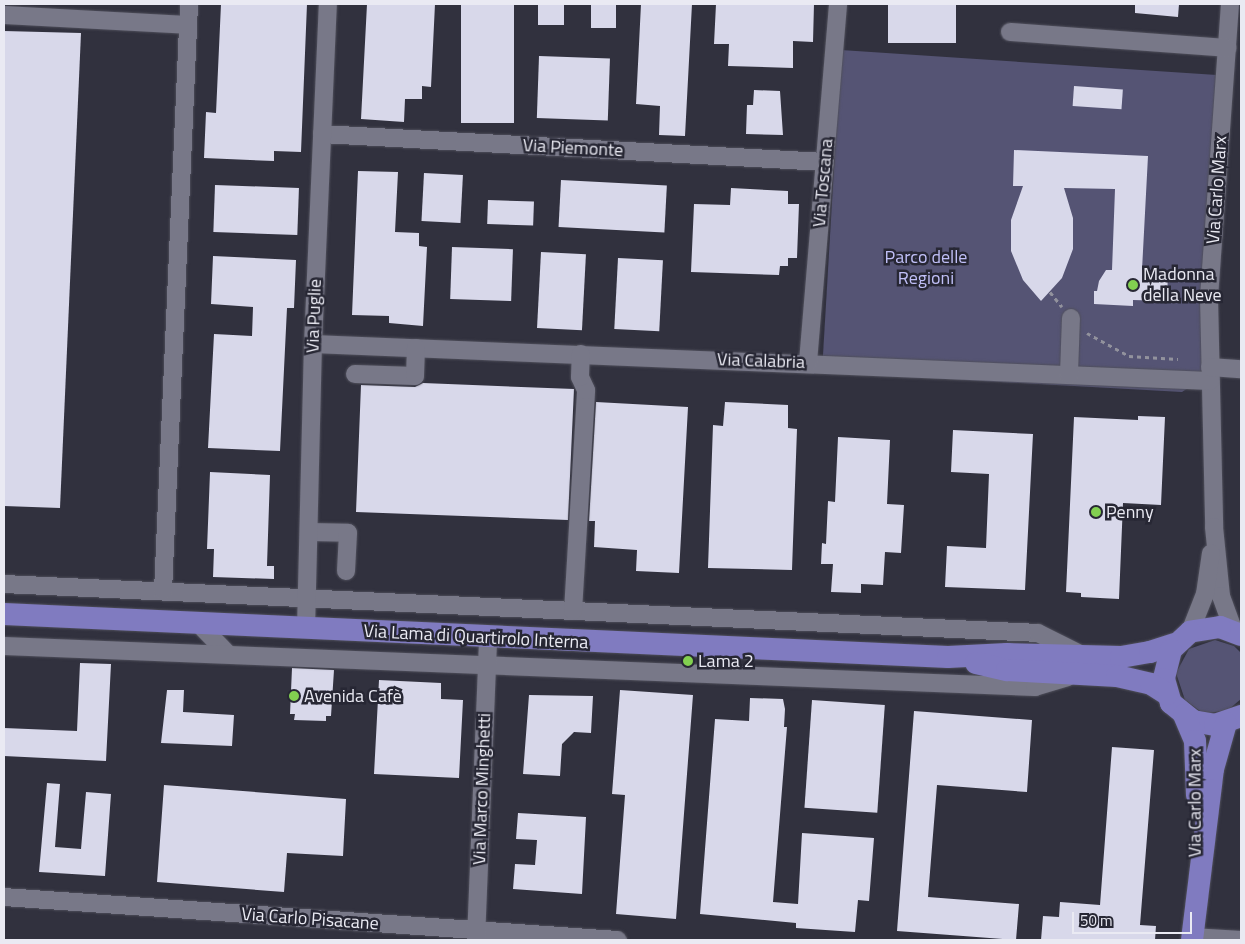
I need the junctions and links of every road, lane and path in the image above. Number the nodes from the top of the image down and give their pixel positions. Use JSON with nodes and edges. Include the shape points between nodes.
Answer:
{"nodes":[{"id":1,"x":189,"y":4,"type":"edge"},
{"id":2,"x":328,"y":4,"type":"edge"},
{"id":3,"x":838,"y":4,"type":"edge"},
{"id":4,"x":1230,"y":4,"type":"edge"},
{"id":5,"x":4,"y":15,"type":"edge"},
{"id":6,"x":186,"y":25,"type":"junction"},
{"id":7,"x":1010,"y":32,"type":"dead end"},
{"id":8,"x":1227,"y":48,"type":"junction"},
{"id":9,"x":322,"y":134,"type":"junction"},
{"id":10,"x":825,"y":162,"type":"junction"},
{"id":11,"x":1050,"y":292,"type":"dead end"},
{"id":12,"x":1071,"y":318,"type":"junction"},
{"id":13,"x":313,"y":344,"type":"junction"},
{"id":14,"x":416,"y":348,"type":"junction"},
{"id":15,"x":581,"y":354,"type":"junction"},
{"id":16,"x":1178,"y":359,"type":"dead end"},
{"id":17,"x":808,"y":362,"type":"junction"},
{"id":18,"x":1241,"y":368,"type":"edge"},
{"id":19,"x":355,"y":374,"type":"dead end"},
{"id":20,"x":1069,"y":374,"type":"junction"},
{"id":21,"x":1210,"y":374,"type":"junction"},
{"id":22,"x":1214,"y":527,"type":"junction"},
{"id":23,"x":309,"y":532,"type":"junction"},
{"id":24,"x":346,"y":572,"type":"dead end"},
{"id":25,"x":4,"y":584,"type":"edge"},
{"id":26,"x":163,"y":591,"type":"junction"},
{"id":27,"x":308,"y":598,"type":"junction"},
{"id":28,"x":573,"y":611,"type":"junction"},
{"id":29,"x":4,"y":614,"type":"edge"},
{"id":30,"x":198,"y":623,"type":"junction"},
{"id":31,"x":306,"y":629,"type":"junction"},
{"id":32,"x":1238,"y":633,"type":"edge"},
{"id":33,"x":488,"y":637,"type":"junction"},
{"id":34,"x":1183,"y":638,"type":"junction"},
{"id":35,"x":4,"y":646,"type":"edge"},
{"id":36,"x":226,"y":653,"type":"junction"},
{"id":37,"x":1083,"y":664,"type":"junction"},
{"id":38,"x":487,"y":666,"type":"junction"},
{"id":39,"x":1167,"y":694,"type":"junction"},
{"id":40,"x":1184,"y":715,"type":"junction"},
{"id":41,"x":1234,"y":719,"type":"edge"},
{"id":42,"x":1196,"y":893,"type":"junction"},
{"id":43,"x":4,"y":897,"type":"edge"},
{"id":44,"x":476,"y":935,"type":"edge"},
{"id":45,"x":1192,"y":939,"type":"edge"},
{"id":46,"x":617,"y":940,"type":"edge"},
{"id":47,"x":1241,"y":940,"type":"edge"}],
"edges":[{"from":1,"to":6,"type":"street"},
{"from":2,"to":9,"type":"street","name":"Via Puglie"},
{"from":3,"to":10,"type":"street","name":"Via Toscana"},
{"from":4,"to":8,"type":"street","name":"Via Carlo Marx"},
{"from":5,"to":6,"type":"street"},
{"from":6,"to":26,"type":"street"},
{"from":7,"to":8,"type":"street"},
{"from":8,"to":21,"type":"street","name":"Via Carlo Marx","via":[[1209,295]]},
{"from":9,"to":10,"type":"street","name":"Via Piemonte"},
{"from":9,"to":13,"type":"street","name":"Via Puglie"},
{"from":10,"to":17,"type":"street","name":"Via Toscana"},
{"from":11,"to":12,"type":"path"},
{"from":12,"to":16,"type":"path","via":[[1102,343],[1129,356]]},
{"from":12,"to":20,"type":"street"},
{"from":13,"to":14,"type":"street","name":"Via Calabria"},
{"from":13,"to":23,"type":"street","name":"Via Puglie"},
{"from":14,"to":15,"type":"street","name":"Via Calabria"},
{"from":14,"to":19,"type":"street","via":[[415,376]]},
{"from":15,"to":17,"type":"street","name":"Via Calabria"},
{"from":15,"to":28,"type":"street","via":[[580,377],[586,390]]},
{"from":17,"to":20,"type":"street","name":"Via Calabria"},
{"from":18,"to":21,"type":"street","name":"Via Calabria"},
{"from":20,"to":21,"type":"street","name":"Via Calabria"},
{"from":21,"to":22,"type":"street","name":"Via Carlo Marx"},
{"from":22,"to":32,"type":"street","name":"Via Carlo Marx","via":[[1221,596]]},
{"from":22,"to":34,"type":"street","name":"Via Carlo Marx","via":[[1205,594]]},
{"from":23,"to":24,"type":"street","via":[[348,533]]},
{"from":23,"to":27,"type":"street","name":"Via Puglie"},
{"from":25,"to":26,"type":"street"},
{"from":26,"to":27,"type":"street"},
{"from":27,"to":28,"type":"street"},
{"from":27,"to":31,"type":"street","name":"Via Puglie"},
{"from":28,"to":37,"type":"street","via":[[1038,633]]},
{"from":29,"to":30,"type":"main road","name":"Via Lama di Quartirolo Interna"},
{"from":30,"to":31,"type":"main road","name":"Via Lama di Quartirolo Interna"},
{"from":30,"to":36,"type":"street"},
{"from":31,"to":33,"type":"main road","name":"Via Lama di Quartirolo Interna"},
{"from":32,"to":34,"type":"main road","name":"Via Carlo Marx","via":[[1220,626]]},
{"from":33,"to":37,"type":"main road","name":"Via Lama di Quartirolo Interna","via":[[948,657],[1007,654]]},
{"from":33,"to":38,"type":"street","name":"Via Marco Minghetti"},
{"from":34,"to":37,"type":"main road","name":"Via Lama di Quartirolo Interna","via":[[1150,652]]},
{"from":34,"to":39,"type":"main road","name":"Via Carlo Marx","via":[[1165,664]]},
{"from":35,"to":36,"type":"street"},
{"from":36,"to":38,"type":"street"},
{"from":37,"to":38,"type":"street","via":[[1035,687]]},
{"from":37,"to":39,"type":"main road","name":"Via Lama di Quartirolo Interna","via":[[1151,684]]},
{"from":38,"to":44,"type":"street","name":"Via Marco Minghetti"},
{"from":39,"to":40,"type":"main road","name":"Via Carlo Marx"},
{"from":40,"to":41,"type":"main road","name":"Via Carlo Marx","via":[[1204,724]]},
{"from":40,"to":42,"type":"main road","name":"Via Carlo Marx","via":[[1196,741],[1198,767]]},
{"from":41,"to":42,"type":"main road","name":"Via Carlo Marx","via":[[1213,769]]},
{"from":42,"to":45,"type":"main road","name":"Via Carlo Marx"},
{"from":43,"to":44,"type":"street","name":"Via Carlo Pisacane"},
{"from":44,"to":46,"type":"street","name":"Via Carlo Pisacane"},
{"from":45,"to":47,"type":"street"}]}
